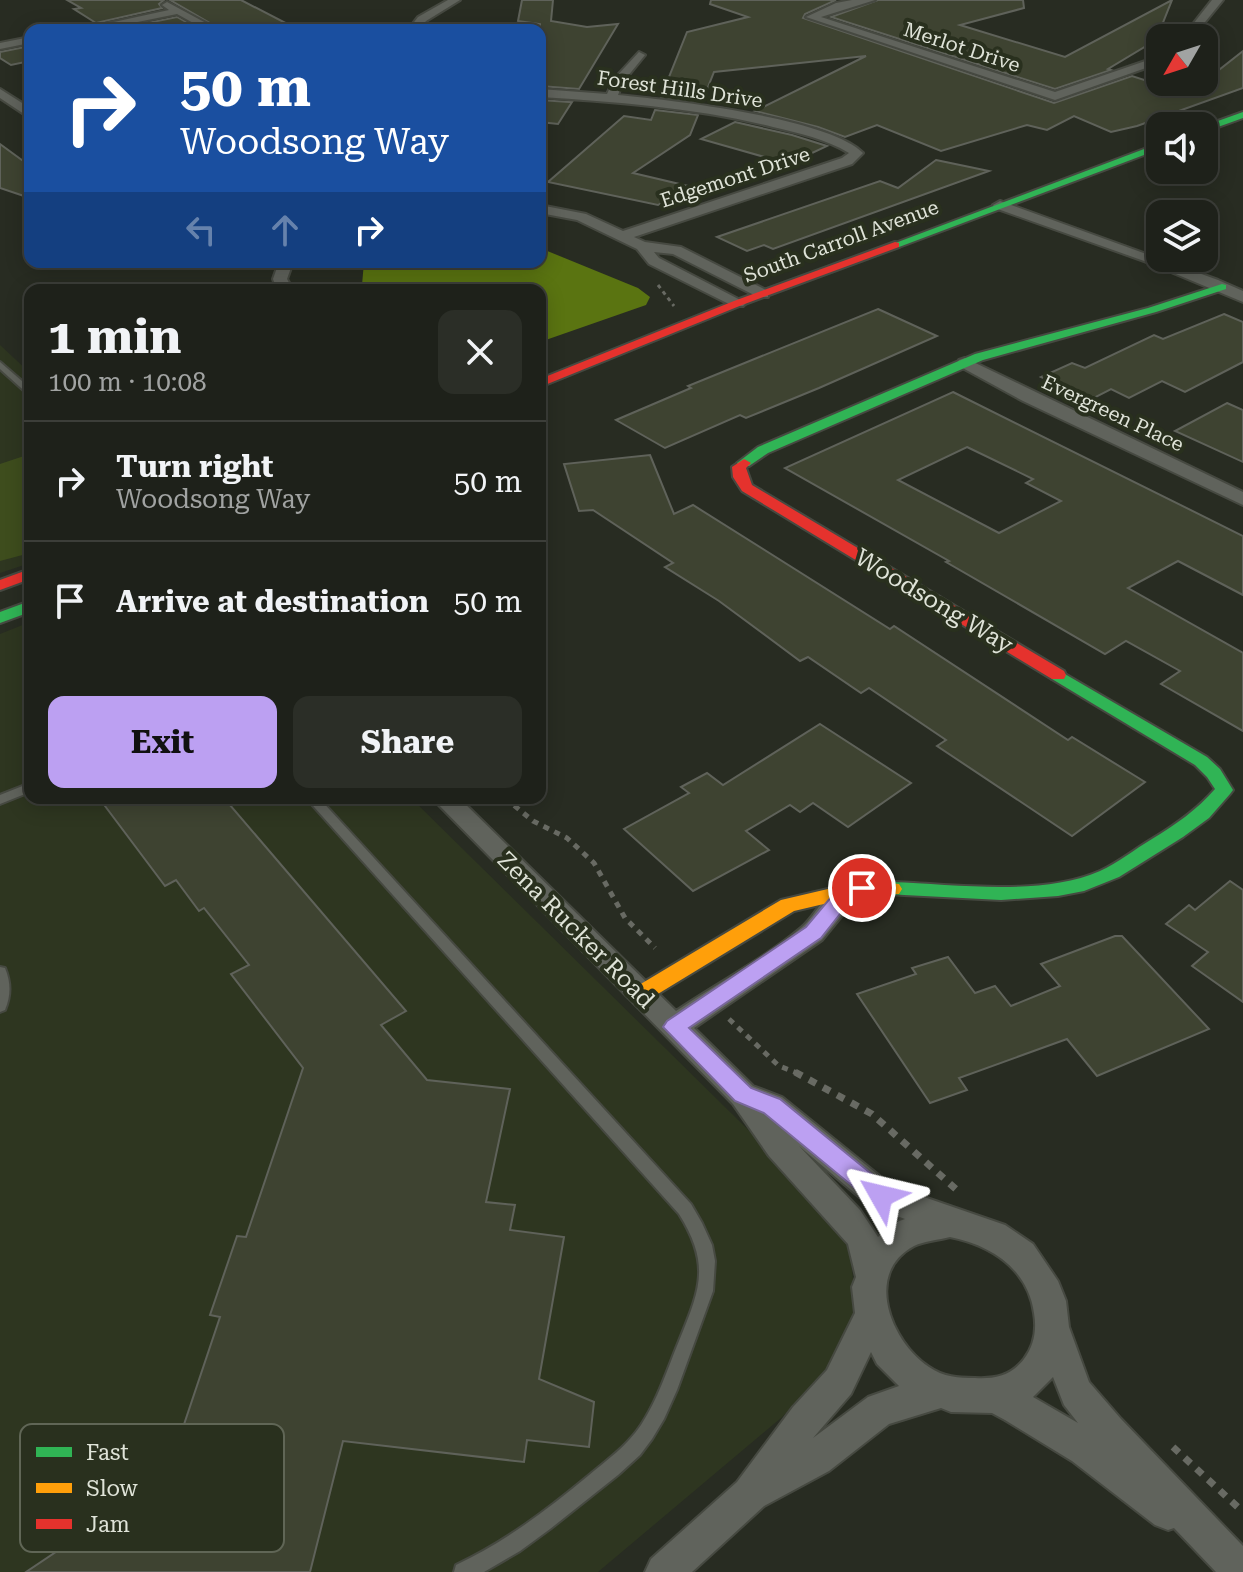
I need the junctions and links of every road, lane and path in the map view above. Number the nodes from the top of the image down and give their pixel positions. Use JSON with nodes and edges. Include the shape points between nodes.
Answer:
{"nodes":[{"id":1,"x":157,"y":0,"type":"edge"},
{"id":2,"x":455,"y":0,"type":"edge"},
{"id":3,"x":870,"y":0,"type":"edge"},
{"id":4,"x":1218,"y":0,"type":"edge"},
{"id":5,"x":179,"y":11,"type":"junction"},
{"id":6,"x":113,"y":24,"type":"edge"},
{"id":7,"x":203,"y":24,"type":"edge"},
{"id":8,"x":418,"y":24,"type":"edge"},
{"id":9,"x":1197,"y":24,"type":"edge"},
{"id":10,"x":24,"y":41,"type":"edge"},
{"id":11,"x":0,"y":46,"type":"edge"},
{"id":12,"x":639,"y":55,"type":"dead end"},
{"id":13,"x":1146,"y":64,"type":"edge"},
{"id":14,"x":0,"y":93,"type":"edge"},
{"id":15,"x":546,"y":93,"type":"edge"},
{"id":16,"x":611,"y":98,"type":"junction"},
{"id":17,"x":24,"y":110,"type":"edge"},
{"id":18,"x":1243,"y":115,"type":"edge"},
{"id":19,"x":1218,"y":124,"type":"edge"},
{"id":20,"x":1146,"y":151,"type":"edge"},
{"id":21,"x":857,"y":153,"type":"joint"},
{"id":22,"x":1009,"y":202,"type":"junction"},
{"id":23,"x":546,"y":210,"type":"edge"},
{"id":24,"x":623,"y":236,"type":"junction"},
{"id":25,"x":642,"y":246,"type":"junction"},
{"id":26,"x":654,"y":274,"type":"dead end"},
{"id":27,"x":1222,"y":287,"type":"junction"},
{"id":28,"x":763,"y":294,"type":"junction"},
{"id":29,"x":1243,"y":297,"type":"edge"},
{"id":30,"x":738,"y":303,"type":"junction"},
{"id":31,"x":675,"y":307,"type":"dead end"},
{"id":32,"x":965,"y":363,"type":"junction"},
{"id":33,"x":0,"y":364,"type":"edge"},
{"id":34,"x":546,"y":381,"type":"edge"},
{"id":35,"x":24,"y":387,"type":"edge"},
{"id":36,"x":1243,"y":499,"type":"edge"},
{"id":37,"x":24,"y":576,"type":"edge"},
{"id":38,"x":0,"y":585,"type":"edge"},
{"id":39,"x":24,"y":608,"type":"edge"},
{"id":40,"x":0,"y":618,"type":"edge"},
{"id":41,"x":24,"y":790,"type":"edge"},
{"id":42,"x":0,"y":800,"type":"edge"},
{"id":43,"x":317,"y":804,"type":"edge"},
{"id":44,"x":450,"y":804,"type":"edge"},
{"id":45,"x":512,"y":804,"type":"edge"},
{"id":46,"x":844,"y":895,"type":"junction"},
{"id":47,"x":678,"y":970,"type":"junction"},
{"id":48,"x":0,"y":972,"type":"edge"},
{"id":49,"x":641,"y":994,"type":"junction"},
{"id":50,"x":711,"y":1002,"type":"junction"},
{"id":51,"x":0,"y":1006,"type":"edge"},
{"id":52,"x":674,"y":1027,"type":"junction"},
{"id":53,"x":743,"y":1095,"type":"junction"},
{"id":54,"x":955,"y":1208,"type":"junction"},
{"id":55,"x":870,"y":1273,"type":"junction"},
{"id":56,"x":870,"y":1318,"type":"junction"},
{"id":57,"x":1054,"y":1331,"type":"junction"},
{"id":58,"x":941,"y":1391,"type":"junction"},
{"id":59,"x":994,"y":1396,"type":"junction"},
{"id":60,"x":1163,"y":1438,"type":"dead end"},
{"id":61,"x":750,"y":1495,"type":"junction"},
{"id":62,"x":1243,"y":1512,"type":"edge"},
{"id":63,"x":1239,"y":1569,"type":"edge"},
{"id":64,"x":463,"y":1572,"type":"edge"},
{"id":65,"x":664,"y":1572,"type":"edge"}],
"edges":[{"from":1,"to":5,"type":"street"},
{"from":2,"to":8,"type":"street"},
{"from":3,"to":13,"type":"street","name":"Merlot Drive","via":[[811,17],[1055,96]]},
{"from":4,"to":9,"type":"street"},
{"from":5,"to":6,"type":"street"},
{"from":5,"to":7,"type":"street"},
{"from":10,"to":11,"type":"street"},
{"from":12,"to":16,"type":"street"},
{"from":14,"to":17,"type":"street"},
{"from":15,"to":16,"type":"street","name":"Forest Hills Drive"},
{"from":16,"to":21,"type":"street","name":"Forest Hills Drive","via":[[771,122]]},
{"from":18,"to":19,"type":"street"},
{"from":20,"to":22,"type":"street","name":"South Carroll Avenue"},
{"from":21,"to":24,"type":"street","name":"Edgemont Drive","via":[[847,161]]},
{"from":22,"to":27,"type":"street","via":[[1079,235],[1122,245]]},
{"from":22,"to":28,"type":"street","name":"South Carroll Avenue"},
{"from":23,"to":24,"type":"street","via":[[581,217]]},
{"from":24,"to":25,"type":"street"},
{"from":25,"to":28,"type":"street","via":[[676,250]]},
{"from":25,"to":30,"type":"street","via":[[654,261]]},
{"from":26,"to":31,"type":"path"},
{"from":27,"to":29,"type":"street"},
{"from":27,"to":32,"type":"street","name":"Woodsong Way"},
{"from":28,"to":30,"type":"street","name":"South Carroll Avenue"},
{"from":30,"to":34,"type":"street","name":"South Carroll Avenue"},
{"from":32,"to":36,"type":"street","name":"Evergreen Place"},
{"from":32,"to":46,"type":"street","name":"Woodsong Way","via":[[763,450],[739,467],[740,477],[747,488],[1201,761],[1224,790],[1213,805],[1165,840],[1104,877],[1077,885],[1026,892],[862,888]]},
{"from":33,"to":35,"type":"lane"},
{"from":37,"to":38,"type":"street"},
{"from":39,"to":40,"type":"street"},
{"from":41,"to":42,"type":"lane"},
{"from":43,"to":64,"type":"lane","via":[[685,1209],[701,1231],[708,1254],[710,1277],[704,1299],[646,1433],[628,1455],[522,1541]]},
{"from":44,"to":49,"type":"street","name":"Zena Rucker Road"},
{"from":45,"to":47,"type":"path","via":[[567,838],[594,863],[625,918]]},
{"from":46,"to":47,"type":"street","name":"Woodsong Way","via":[[788,905]]},
{"from":46,"to":50,"type":"street","via":[[813,933]]},
{"from":47,"to":49,"type":"street","name":"Woodsong Way"},
{"from":48,"to":51,"type":"lane"},
{"from":49,"to":52,"type":"street","name":"Zena Rucker Road"},
{"from":50,"to":52,"type":"street"},
{"from":50,"to":54,"type":"path","via":[[779,1066],[872,1114]]},
{"from":52,"to":53,"type":"street","name":"Zena Rucker Road"},
{"from":53,"to":54,"type":"street","name":"Zena Rucker Road","via":[[772,1106],[881,1196]]},
{"from":53,"to":55,"type":"street","name":"Zena Rucker Road","via":[[780,1147],[863,1239]]},
{"from":54,"to":55,"type":"street","via":[[909,1230],[879,1254]]},
{"from":54,"to":57,"type":"street","via":[[1029,1262],[1052,1307]]},
{"from":55,"to":56,"type":"street"},
{"from":56,"to":58,"type":"street","via":[[895,1362]]},
{"from":56,"to":61,"type":"street","via":[[839,1382]]},
{"from":57,"to":59,"type":"street","via":[[1049,1354],[1036,1373],[1017,1388]]},
{"from":57,"to":63,"type":"street","via":[[1076,1393]]},
{"from":58,"to":59,"type":"street","via":[[968,1398]]},
{"from":58,"to":61,"type":"street","via":[[880,1409],[816,1458]]},
{"from":59,"to":63,"type":"street","via":[[1032,1412],[1085,1447]]},
{"from":60,"to":62,"type":"path"},
{"from":61,"to":65,"type":"street"}]}
